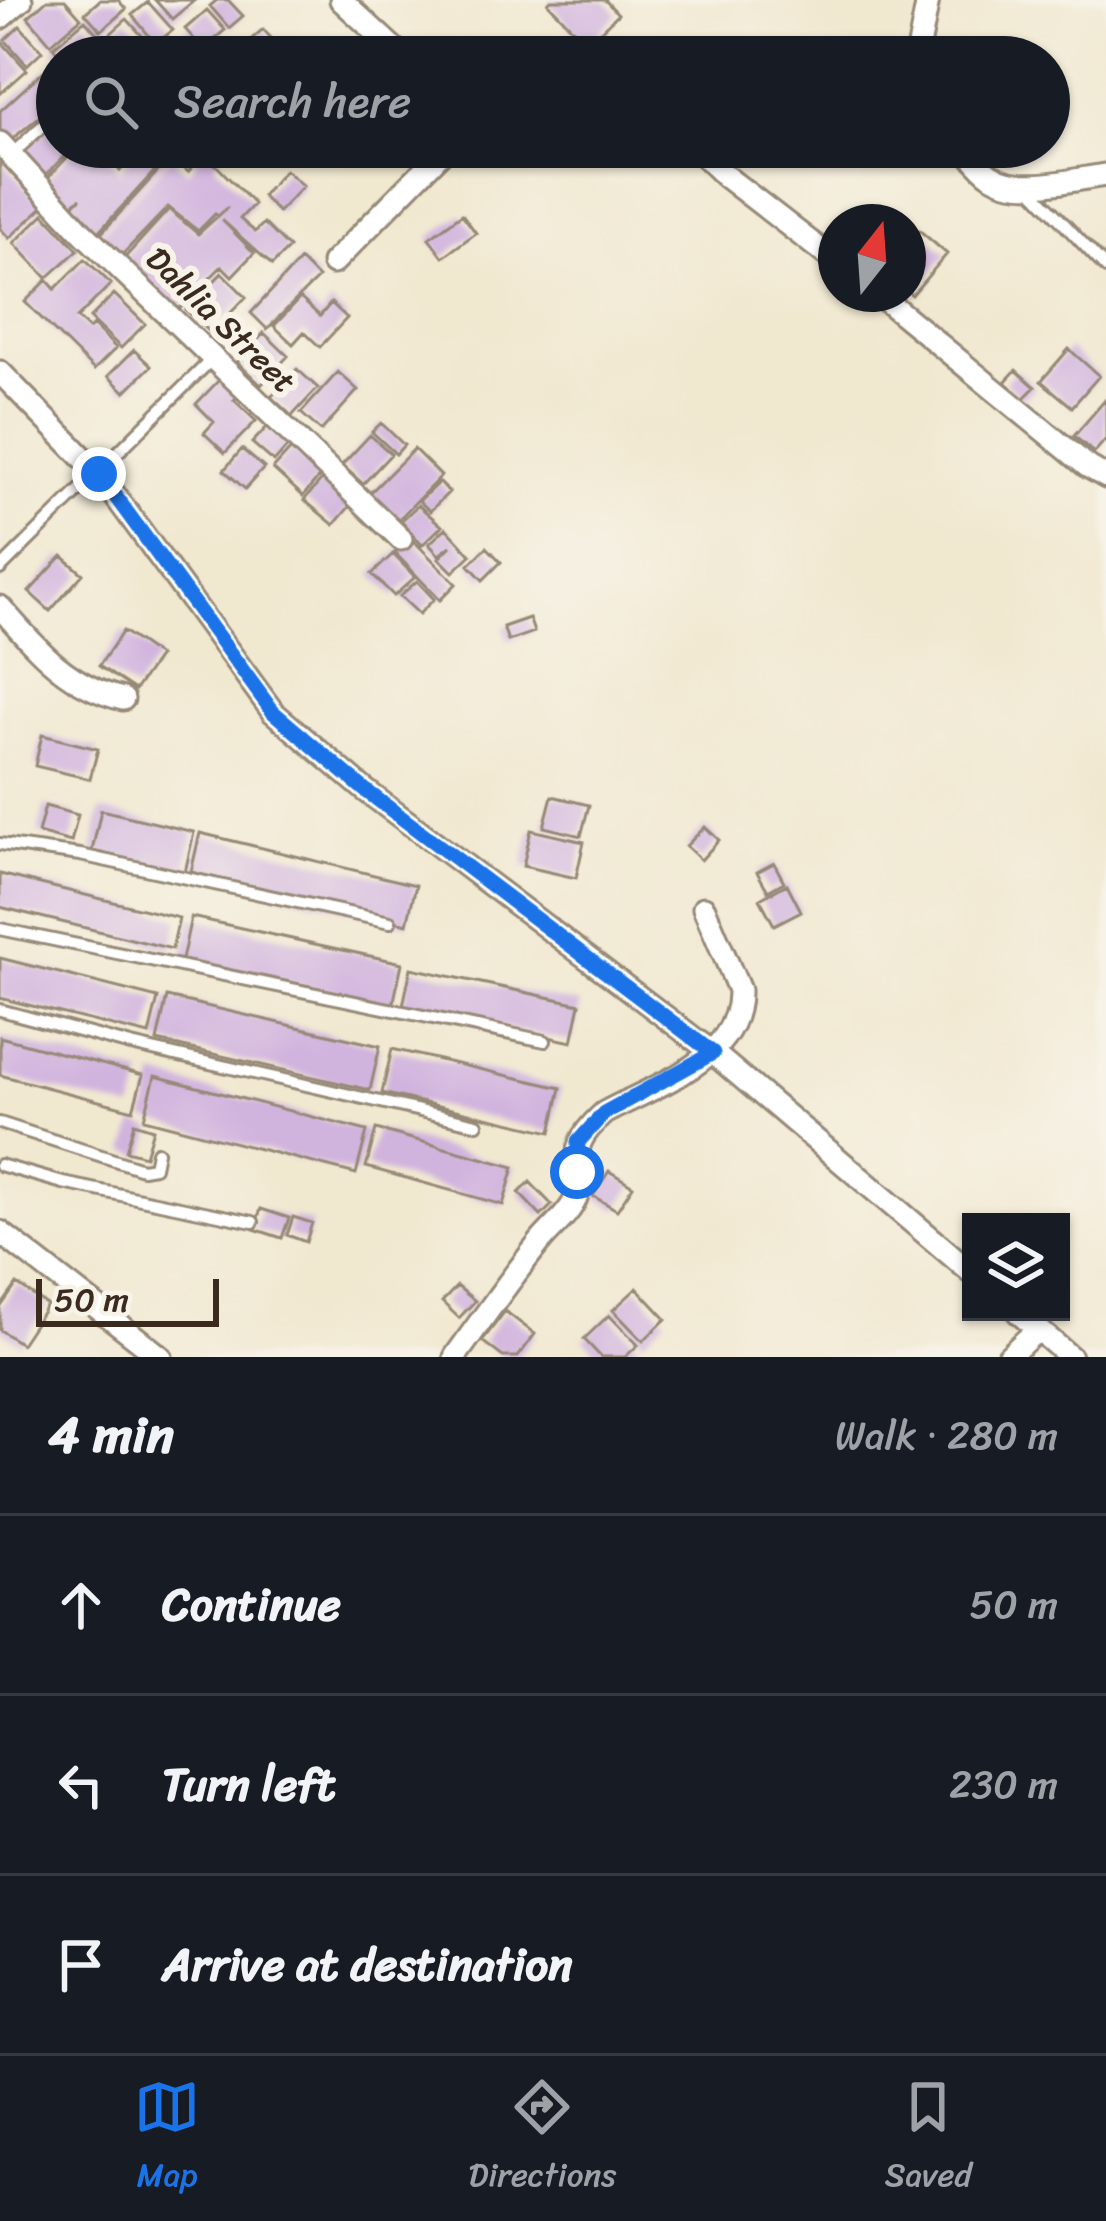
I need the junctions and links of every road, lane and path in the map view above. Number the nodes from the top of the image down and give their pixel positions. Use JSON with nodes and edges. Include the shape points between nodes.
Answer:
{"nodes":[{"id":1,"x":21,"y":0,"type":"edge"},
{"id":2,"x":341,"y":0,"type":"edge"},
{"id":3,"x":928,"y":0,"type":"edge"},
{"id":4,"x":0,"y":18,"type":"edge"},
{"id":5,"x":381,"y":36,"type":"edge"},
{"id":6,"x":921,"y":36,"type":"edge"},
{"id":7,"x":36,"y":128,"type":"edge"},
{"id":8,"x":5,"y":149,"type":"edge"},
{"id":9,"x":426,"y":168,"type":"edge"},
{"id":10,"x":717,"y":168,"type":"edge"},
{"id":11,"x":984,"y":168,"type":"edge"},
{"id":12,"x":1106,"y":175,"type":"edge"},
{"id":13,"x":1026,"y":184,"type":"junction"},
{"id":14,"x":818,"y":248,"type":"edge"},
{"id":15,"x":333,"y":263,"type":"dead end"},
{"id":16,"x":1106,"y":268,"type":"edge"},
{"id":17,"x":900,"y":312,"type":"edge"},
{"id":18,"x":213,"y":358,"type":"junction"},
{"id":19,"x":0,"y":372,"type":"edge"},
{"id":20,"x":99,"y":474,"type":"junction"},
{"id":21,"x":1106,"y":477,"type":"edge"},
{"id":22,"x":401,"y":539,"type":"dead end"},
{"id":23,"x":0,"y":569,"type":"edge"},
{"id":24,"x":0,"y":607,"type":"edge"},
{"id":25,"x":123,"y":699,"type":"dead end"},
{"id":26,"x":0,"y":844,"type":"edge"},
{"id":27,"x":704,"y":908,"type":"dead end"},
{"id":28,"x":390,"y":922,"type":"dead end"},
{"id":29,"x":0,"y":929,"type":"edge"},
{"id":30,"x":0,"y":1010,"type":"edge"},
{"id":31,"x":544,"y":1042,"type":"dead end"},
{"id":32,"x":713,"y":1053,"type":"junction"},
{"id":33,"x":0,"y":1123,"type":"edge"},
{"id":34,"x":477,"y":1124,"type":"dead end"},
{"id":35,"x":157,"y":1152,"type":"dead end"},
{"id":36,"x":0,"y":1165,"type":"edge"},
{"id":37,"x":253,"y":1222,"type":"dead end"},
{"id":38,"x":0,"y":1232,"type":"edge"},
{"id":39,"x":962,"y":1264,"type":"edge"},
{"id":40,"x":1029,"y":1321,"type":"edge"},
{"id":41,"x":1038,"y":1329,"type":"junction"},
{"id":42,"x":161,"y":1357,"type":"edge"},
{"id":43,"x":455,"y":1357,"type":"edge"},
{"id":44,"x":1007,"y":1357,"type":"edge"},
{"id":45,"x":1070,"y":1357,"type":"edge"}],
"edges":[{"from":1,"to":4,"type":"street"},
{"from":2,"to":5,"type":"street"},
{"from":3,"to":6,"type":"street"},
{"from":7,"to":8,"type":"lane"},
{"from":8,"to":18,"type":"street","name":"Dahlia Street"},
{"from":9,"to":15,"type":"street"},
{"from":10,"to":14,"type":"street"},
{"from":11,"to":13,"type":"street"},
{"from":12,"to":13,"type":"street"},
{"from":13,"to":16,"type":"lane"},
{"from":17,"to":21,"type":"street"},
{"from":18,"to":20,"type":"lane"},
{"from":18,"to":22,"type":"street","name":"Dahlia Street"},
{"from":19,"to":20,"type":"street"},
{"from":20,"to":23,"type":"lane"},
{"from":20,"to":32,"type":"street","via":[[273,712]]},
{"from":24,"to":25,"type":"street","via":[[67,676]]},
{"from":26,"to":28,"type":"lane"},
{"from":27,"to":32,"type":"street","via":[[739,990]]},
{"from":29,"to":31,"type":"lane"},
{"from":30,"to":34,"type":"lane"},
{"from":32,"to":39,"type":"street"},
{"from":32,"to":43,"type":"street","via":[[589,1127],[578,1142],[573,1204]]},
{"from":33,"to":35,"type":"lane","via":[[142,1168],[154,1167]]},
{"from":36,"to":37,"type":"lane"},
{"from":38,"to":42,"type":"street"},
{"from":40,"to":41,"type":"street"},
{"from":41,"to":44,"type":"street"},
{"from":41,"to":45,"type":"street"}]}
